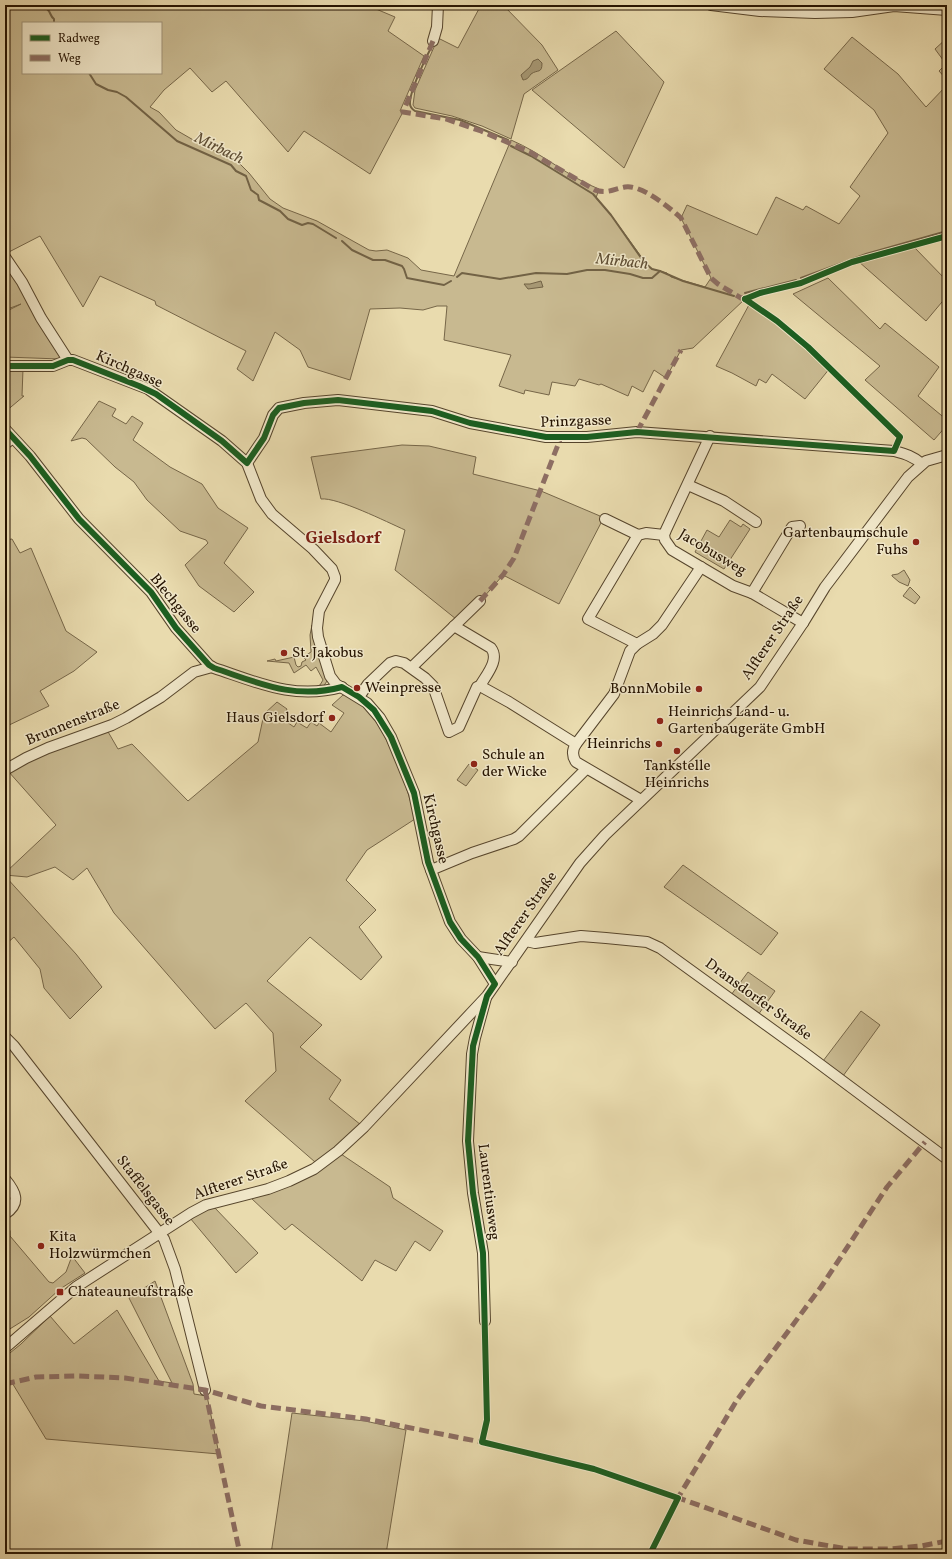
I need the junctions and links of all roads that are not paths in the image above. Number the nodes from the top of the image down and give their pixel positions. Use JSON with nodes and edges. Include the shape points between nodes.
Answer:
{"nodes":[{"id":1,"x":438,"y":5,"type":"edge"},
{"id":2,"x":711,"y":5,"type":"edge"},
{"id":3,"x":947,"y":10,"type":"edge"},
{"id":4,"x":433,"y":41,"type":"dead end"},
{"id":5,"x":5,"y":257,"type":"edge"},
{"id":6,"x":68,"y":360,"type":"junction"},
{"id":7,"x":5,"y":366,"type":"edge"},
{"id":8,"x":5,"y":430,"type":"edge"},
{"id":9,"x":710,"y":436,"type":"junction"},
{"id":10,"x":9,"y":441,"type":"edge"},
{"id":11,"x":947,"y":455,"type":"edge"},
{"id":12,"x":247,"y":463,"type":"junction"},
{"id":13,"x":922,"y":464,"type":"junction"},
{"id":14,"x":688,"y":485,"type":"junction"},
{"id":15,"x":605,"y":519,"type":"dead end"},
{"id":16,"x":756,"y":522,"type":"dead end"},
{"id":17,"x":800,"y":526,"type":"dead end"},
{"id":18,"x":638,"y":535,"type":"junction"},
{"id":19,"x":664,"y":536,"type":"junction"},
{"id":20,"x":701,"y":567,"type":"junction"},
{"id":21,"x":752,"y":593,"type":"junction"},
{"id":22,"x":480,"y":600,"type":"dead end"},
{"id":23,"x":803,"y":623,"type":"junction"},
{"id":24,"x":454,"y":626,"type":"junction"},
{"id":25,"x":637,"y":644,"type":"junction"},
{"id":26,"x":212,"y":667,"type":"junction"},
{"id":27,"x":412,"y":667,"type":"junction"},
{"id":28,"x":480,"y":686,"type":"junction"},
{"id":29,"x":342,"y":687,"type":"junction"},
{"id":30,"x":359,"y":697,"type":"junction"},
{"id":31,"x":576,"y":744,"type":"junction"},
{"id":32,"x":586,"y":769,"type":"junction"},
{"id":33,"x":5,"y":770,"type":"edge"},
{"id":34,"x":641,"y":800,"type":"junction"},
{"id":35,"x":431,"y":870,"type":"junction"},
{"id":36,"x":526,"y":941,"type":"junction"},
{"id":37,"x":478,"y":957,"type":"junction"},
{"id":38,"x":512,"y":962,"type":"junction"},
{"id":39,"x":495,"y":984,"type":"junction"},
{"id":40,"x":487,"y":996,"type":"junction"},
{"id":41,"x":5,"y":1037,"type":"edge"},
{"id":42,"x":947,"y":1159,"type":"edge"},
{"id":43,"x":5,"y":1179,"type":"edge"},
{"id":44,"x":5,"y":1214,"type":"edge"},
{"id":45,"x":159,"y":1234,"type":"junction"},
{"id":46,"x":485,"y":1321,"type":"dead end"},
{"id":47,"x":5,"y":1348,"type":"edge"},
{"id":48,"x":205,"y":1390,"type":"dead end"}],
"edges":[{"from":1,"to":4,"type":"street"},
{"from":2,"to":3,"type":"street","via":[[760,11],[815,13],[852,12],[894,6]]},
{"from":5,"to":6,"type":"street"},
{"from":6,"to":7,"type":"street","via":[[53,366]]},
{"from":6,"to":12,"type":"street","name":"Kirchgasse","via":[[148,389],[222,441]]},
{"from":8,"to":10,"type":"street","name":"Blechgasse"},
{"from":9,"to":12,"type":"street","name":"Prinzgasse","via":[[637,432],[546,438],[470,423],[432,411],[332,400],[279,408],[264,438]]},
{"from":9,"to":13,"type":"street","name":"Prinzgasse","via":[[894,451],[911,456]]},
{"from":9,"to":14,"type":"street","name":"Jacobusweg"},
{"from":10,"to":26,"type":"street","name":"Blechgasse","via":[[33,460],[71,510],[151,592],[176,628]]},
{"from":11,"to":13,"type":"street"},
{"from":12,"to":29,"type":"street","name":"Kirchgasse","via":[[258,492],[269,510],[334,572],[335,580],[319,611],[317,628],[330,676]]},
{"from":13,"to":23,"type":"street","name":"Alfterer Straße","via":[[908,477],[825,587]]},
{"from":14,"to":16,"type":"street","via":[[724,501]]},
{"from":14,"to":19,"type":"street","name":"Jacobusweg"},
{"from":15,"to":18,"type":"street"},
{"from":17,"to":21,"type":"street","via":[[792,527]]},
{"from":18,"to":19,"type":"street"},
{"from":18,"to":25,"type":"street","via":[[588,619]]},
{"from":19,"to":20,"type":"street","name":"Jacobusweg","via":[[670,548]]},
{"from":20,"to":21,"type":"street","name":"Jacobusweg","via":[[733,586]]},
{"from":20,"to":25,"type":"street","via":[[662,626]]},
{"from":21,"to":23,"type":"street","name":"Jacobusweg"},
{"from":22,"to":24,"type":"street"},
{"from":23,"to":34,"type":"street","name":"Alfterer Straße","via":[[760,687]]},
{"from":24,"to":27,"type":"street"},
{"from":24,"to":28,"type":"street","via":[[494,652],[494,660]]},
{"from":25,"to":31,"type":"street","via":[[626,658],[614,694]]},
{"from":26,"to":29,"type":"street","name":"Blechgasse","via":[[287,691],[317,692]]},
{"from":26,"to":33,"type":"street","name":"Brunnenstraße","via":[[194,672],[161,697],[112,725],[48,748]]},
{"from":27,"to":28,"type":"street","via":[[433,686],[449,732],[459,727],[474,692]]},
{"from":27,"to":30,"type":"street","via":[[400,662],[390,662]]},
{"from":28,"to":31,"type":"street"},
{"from":29,"to":30,"type":"street","name":"Kirchgasse"},
{"from":30,"to":35,"type":"street","name":"Kirchgasse","via":[[374,710],[386,728],[407,772],[417,803]]},
{"from":31,"to":32,"type":"street","via":[[573,756],[576,762]]},
{"from":32,"to":34,"type":"street"},
{"from":32,"to":35,"type":"street","via":[[519,836]]},
{"from":34,"to":36,"type":"street","name":"Alfterer Straße","via":[[580,862]]},
{"from":35,"to":37,"type":"street","name":"Kirchgasse","via":[[453,928]]},
{"from":36,"to":38,"type":"street","name":"Alfterer Straße"},
{"from":36,"to":42,"type":"street","name":"Dransdorfer Straße","via":[[535,943],[581,936],[647,942],[660,948]]},
{"from":37,"to":38,"type":"street"},
{"from":37,"to":39,"type":"street","name":"Kirchgasse"},
{"from":38,"to":39,"type":"street","name":"Alfterer Straße"},
{"from":39,"to":40,"type":"street","name":"Alfterer Straße"},
{"from":40,"to":45,"type":"street","name":"Alfterer Straße","via":[[364,1127],[338,1151],[289,1181],[206,1205]]},
{"from":40,"to":46,"type":"street","name":"Laurentiusweg","via":[[472,1050],[468,1141],[483,1253]]},
{"from":41,"to":45,"type":"street","name":"Staffelsgasse"},
{"from":43,"to":44,"type":"street","via":[[16,1194],[15,1203]]},
{"from":45,"to":47,"type":"street","name":"Alfterer Straße","via":[[76,1287]]},
{"from":45,"to":48,"type":"street","name":"Staffelsgasse","via":[[164,1240],[174,1269]]}]}
